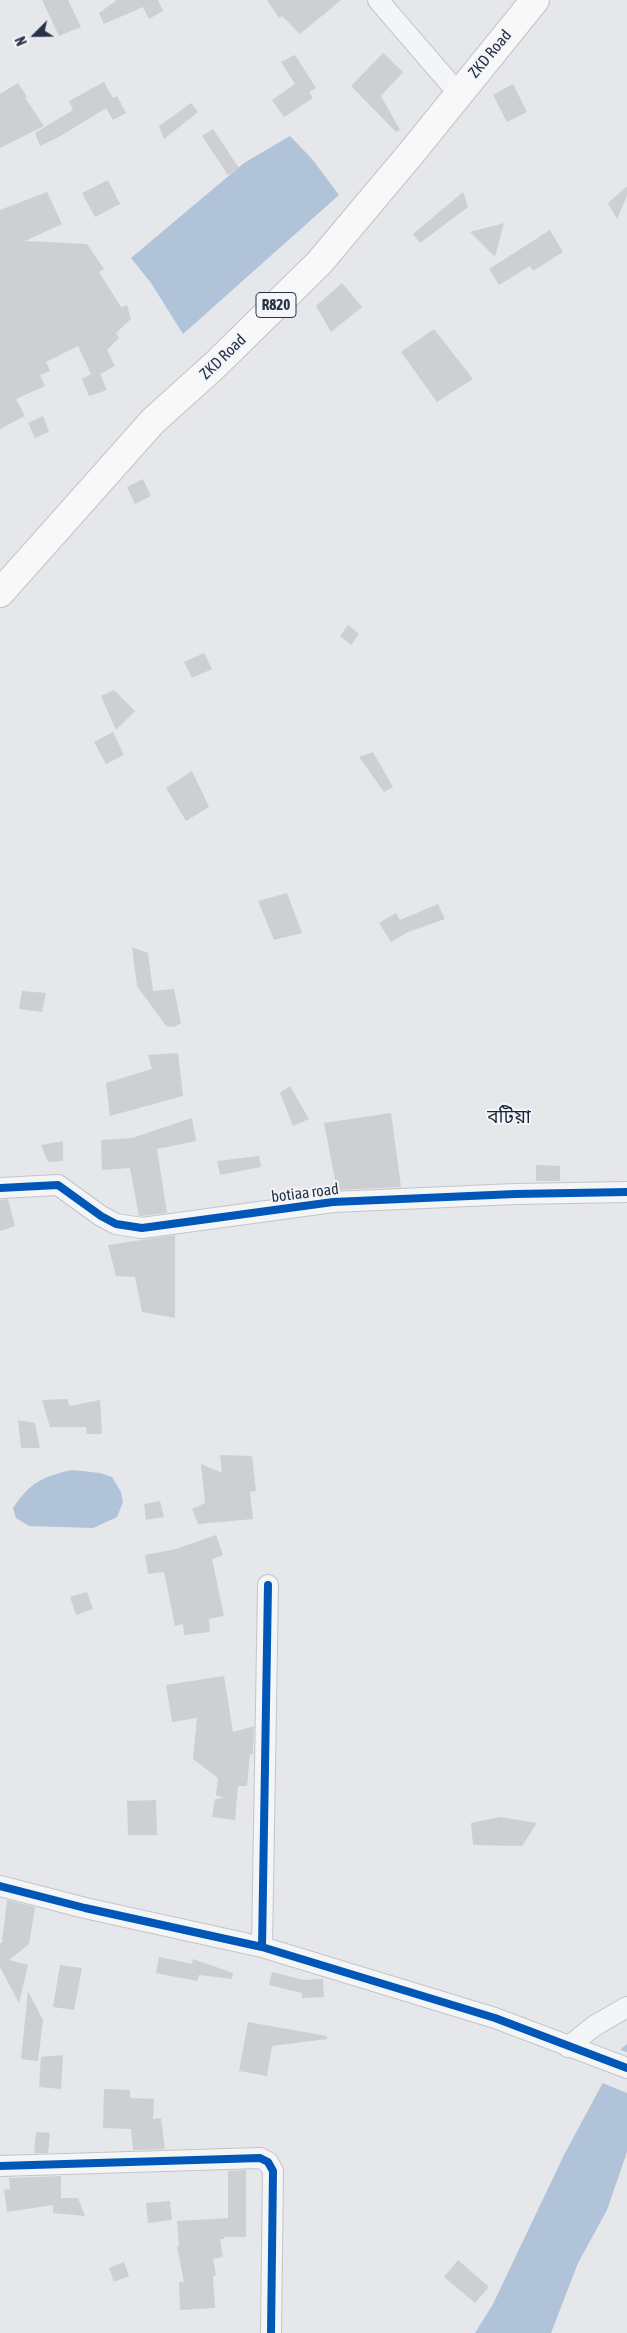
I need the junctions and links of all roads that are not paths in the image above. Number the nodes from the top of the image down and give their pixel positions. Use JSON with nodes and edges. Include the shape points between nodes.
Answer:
{"nodes":[{"id":1,"x":378,"y":0,"type":"edge"},
{"id":2,"x":535,"y":0,"type":"edge"},
{"id":3,"x":458,"y":92,"type":"junction"},
{"id":4,"x":0,"y":593,"type":"edge"},
{"id":5,"x":0,"y":1188,"type":"edge"},
{"id":6,"x":627,"y":1192,"type":"edge"},
{"id":7,"x":268,"y":1585,"type":"dead end"},
{"id":8,"x":0,"y":1886,"type":"edge"},
{"id":9,"x":262,"y":1947,"type":"junction"},
{"id":10,"x":627,"y":2006,"type":"edge"},
{"id":11,"x":568,"y":2047,"type":"junction"},
{"id":12,"x":627,"y":2068,"type":"edge"},
{"id":13,"x":0,"y":2166,"type":"edge"},
{"id":14,"x":271,"y":2333,"type":"edge"}],
"edges":[{"from":1,"to":3,"type":"street"},
{"from":2,"to":3,"type":"main road","name":"ZKD Road","number":"R820"},
{"from":3,"to":4,"type":"main road","name":"ZKD Road","number":"R820","via":[[319,263],[153,421]]},
{"from":5,"to":6,"type":"street","name":"botiaa road","via":[[58,1185],[116,1224],[142,1228],[333,1202]]},
{"from":7,"to":9,"type":"street"},
{"from":8,"to":9,"type":"street"},
{"from":9,"to":11,"type":"street","via":[[495,2018]]},
{"from":10,"to":11,"type":"street"},
{"from":11,"to":12,"type":"street"},
{"from":13,"to":14,"type":"street","via":[[260,2158],[268,2162],[273,2171]]}]}
